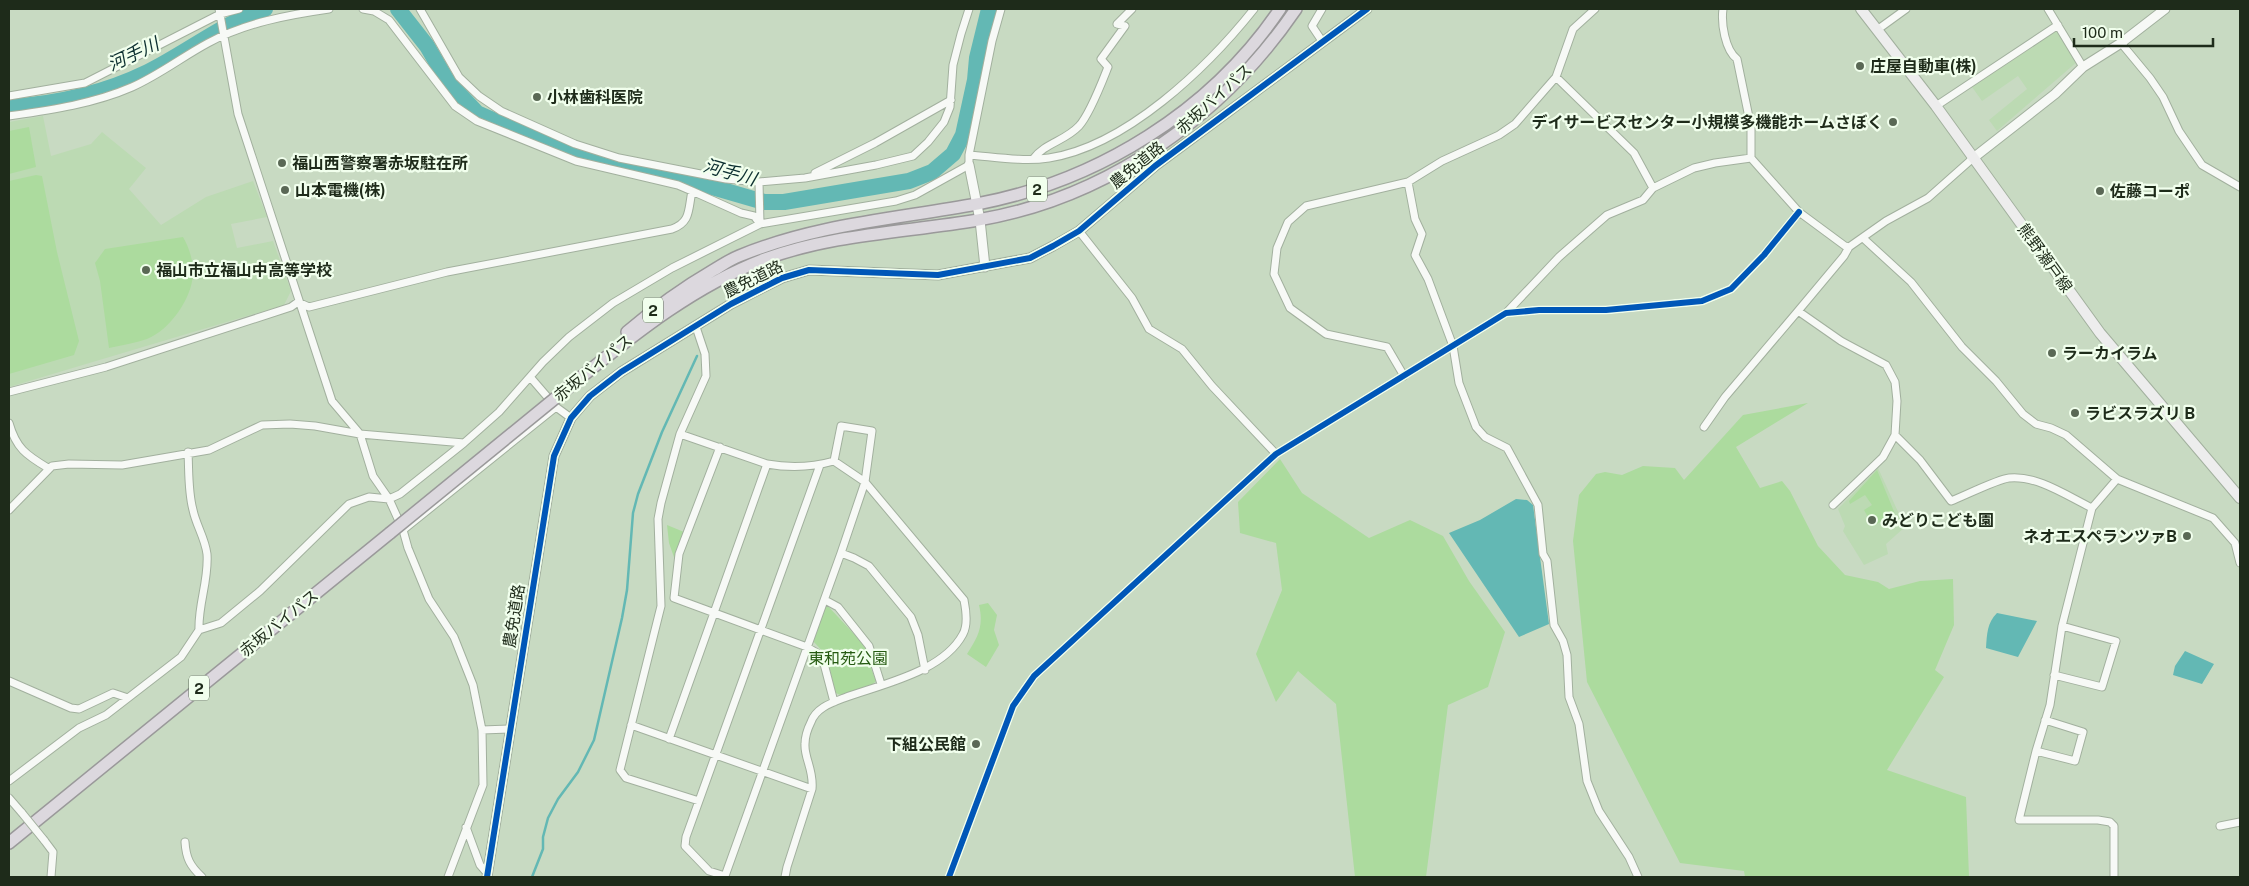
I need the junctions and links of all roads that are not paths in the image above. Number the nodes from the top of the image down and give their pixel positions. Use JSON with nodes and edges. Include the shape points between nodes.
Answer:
{"nodes":[{"id":1,"x":239,"y":9,"type":"edge"},
{"id":2,"x":329,"y":9,"type":"edge"},
{"id":3,"x":363,"y":9,"type":"edge"},
{"id":4,"x":420,"y":9,"type":"edge"},
{"id":5,"x":969,"y":9,"type":"edge"},
{"id":6,"x":1001,"y":9,"type":"edge"},
{"id":7,"x":1132,"y":9,"type":"edge"},
{"id":8,"x":1254,"y":9,"type":"edge"},
{"id":9,"x":1280,"y":9,"type":"edge"},
{"id":10,"x":1296,"y":9,"type":"edge"},
{"id":11,"x":1322,"y":9,"type":"edge"},
{"id":12,"x":1367,"y":9,"type":"edge"},
{"id":13,"x":1595,"y":9,"type":"edge"},
{"id":14,"x":1723,"y":9,"type":"edge"},
{"id":15,"x":1861,"y":9,"type":"edge"},
{"id":16,"x":1906,"y":9,"type":"edge"},
{"id":17,"x":2048,"y":9,"type":"edge"},
{"id":18,"x":2165,"y":9,"type":"edge"},
{"id":19,"x":220,"y":14,"type":"edge"},
{"id":20,"x":2058,"y":25,"type":"junction"},
{"id":21,"x":1877,"y":30,"type":"junction"},
{"id":22,"x":224,"y":34,"type":"junction"},
{"id":23,"x":1322,"y":42,"type":"junction"},
{"id":24,"x":2121,"y":43,"type":"junction"},
{"id":25,"x":2083,"y":67,"type":"junction"},
{"id":26,"x":1556,"y":78,"type":"junction"},
{"id":27,"x":9,"y":96,"type":"edge"},
{"id":28,"x":951,"y":100,"type":"junction"},
{"id":29,"x":1936,"y":106,"type":"junction"},
{"id":30,"x":9,"y":116,"type":"edge"},
{"id":31,"x":969,"y":155,"type":"junction"},
{"id":32,"x":1751,"y":158,"type":"junction"},
{"id":33,"x":1033,"y":159,"type":"junction"},
{"id":34,"x":1972,"y":160,"type":"junction"},
{"id":35,"x":969,"y":165,"type":"junction"},
{"id":36,"x":805,"y":178,"type":"junction"},
{"id":37,"x":1408,"y":182,"type":"junction"},
{"id":38,"x":759,"y":184,"type":"junction"},
{"id":39,"x":2240,"y":187,"type":"edge"},
{"id":40,"x":1653,"y":188,"type":"junction"},
{"id":41,"x":692,"y":191,"type":"junction"},
{"id":42,"x":977,"y":204,"type":"junction"},
{"id":43,"x":1799,"y":212,"type":"junction"},
{"id":44,"x":980,"y":220,"type":"junction"},
{"id":45,"x":760,"y":224,"type":"junction"},
{"id":46,"x":1079,"y":231,"type":"junction"},
{"id":47,"x":1863,"y":238,"type":"junction"},
{"id":48,"x":1849,"y":247,"type":"junction"},
{"id":49,"x":985,"y":267,"type":"junction"},
{"id":50,"x":298,"y":302,"type":"junction"},
{"id":51,"x":1798,"y":311,"type":"junction"},
{"id":52,"x":1506,"y":313,"type":"junction"},
{"id":53,"x":696,"y":328,"type":"junction"},
{"id":54,"x":1453,"y":346,"type":"junction"},
{"id":55,"x":579,"y":376,"type":"junction"},
{"id":56,"x":1404,"y":376,"type":"junction"},
{"id":57,"x":531,"y":378,"type":"junction"},
{"id":58,"x":9,"y":392,"type":"edge"},
{"id":59,"x":556,"y":407,"type":"junction"},
{"id":60,"x":571,"y":418,"type":"junction"},
{"id":61,"x":9,"y":422,"type":"edge"},
{"id":62,"x":1704,"y":427,"type":"dead end"},
{"id":63,"x":360,"y":434,"type":"junction"},
{"id":64,"x":680,"y":434,"type":"junction"},
{"id":65,"x":1895,"y":435,"type":"junction"},
{"id":66,"x":464,"y":443,"type":"junction"},
{"id":67,"x":720,"y":447,"type":"junction"},
{"id":68,"x":188,"y":452,"type":"junction"},
{"id":69,"x":1276,"y":454,"type":"junction"},
{"id":70,"x":834,"y":461,"type":"junction"},
{"id":71,"x":767,"y":464,"type":"junction"},
{"id":72,"x":820,"y":465,"type":"junction"},
{"id":73,"x":48,"y":468,"type":"junction"},
{"id":74,"x":2117,"y":479,"type":"junction"},
{"id":75,"x":865,"y":482,"type":"junction"},
{"id":76,"x":2240,"y":498,"type":"edge"},
{"id":77,"x":389,"y":499,"type":"junction"},
{"id":78,"x":1833,"y":505,"type":"dead end"},
{"id":79,"x":2092,"y":508,"type":"junction"},
{"id":80,"x":9,"y":510,"type":"edge"},
{"id":81,"x":403,"y":530,"type":"junction"},
{"id":82,"x":389,"y":531,"type":"junction"},
{"id":83,"x":841,"y":554,"type":"junction"},
{"id":84,"x":2240,"y":563,"type":"edge"},
{"id":85,"x":825,"y":600,"type":"junction"},
{"id":86,"x":714,"y":614,"type":"junction"},
{"id":87,"x":2062,"y":626,"type":"junction"},
{"id":88,"x":199,"y":630,"type":"junction"},
{"id":89,"x":758,"y":630,"type":"junction"},
{"id":90,"x":807,"y":647,"type":"junction"},
{"id":91,"x":925,"y":670,"type":"junction"},
{"id":92,"x":2054,"y":675,"type":"junction"},
{"id":93,"x":9,"y":681,"type":"edge"},
{"id":94,"x":881,"y":684,"type":"junction"},
{"id":95,"x":128,"y":698,"type":"junction"},
{"id":96,"x":834,"y":702,"type":"junction"},
{"id":97,"x":2045,"y":720,"type":"junction"},
{"id":98,"x":631,"y":725,"type":"junction"},
{"id":99,"x":510,"y":729,"type":"junction"},
{"id":100,"x":482,"y":730,"type":"junction"},
{"id":101,"x":669,"y":739,"type":"junction"},
{"id":102,"x":2036,"y":751,"type":"junction"},
{"id":103,"x":715,"y":754,"type":"junction"},
{"id":104,"x":763,"y":772,"type":"junction"},
{"id":105,"x":9,"y":781,"type":"edge"},
{"id":106,"x":812,"y":789,"type":"junction"},
{"id":107,"x":9,"y":798,"type":"edge"},
{"id":108,"x":699,"y":801,"type":"junction"},
{"id":109,"x":2240,"y":822,"type":"edge"},
{"id":110,"x":466,"y":826,"type":"junction"},
{"id":111,"x":2220,"y":826,"type":"dead end"},
{"id":112,"x":9,"y":836,"type":"edge"},
{"id":113,"x":185,"y":842,"type":"dead end"},
{"id":114,"x":9,"y":843,"type":"edge"},
{"id":115,"x":487,"y":875,"type":"edge"},
{"id":116,"x":51,"y":877,"type":"edge"},
{"id":117,"x":202,"y":877,"type":"edge"},
{"id":118,"x":448,"y":877,"type":"edge"},
{"id":119,"x":785,"y":877,"type":"edge"},
{"id":120,"x":949,"y":877,"type":"edge"},
{"id":121,"x":1638,"y":877,"type":"edge"},
{"id":122,"x":2114,"y":877,"type":"edge"}],
"edges":[{"from":1,"to":19,"type":"street"},
{"from":2,"to":22,"type":"street","via":[[259,22]]},
{"from":3,"to":41,"type":"street","via":[[389,20],[455,106],[478,121],[576,160]]},
{"from":4,"to":38,"type":"street","via":[[459,77],[501,111],[575,144],[619,158]]},
{"from":5,"to":28,"type":"street","via":[[953,65]]},
{"from":6,"to":31,"type":"street"},
{"from":7,"to":33,"type":"street","via":[[1117,24],[1125,26],[1101,59],[1108,67],[1080,125],[1041,149]]},
{"from":8,"to":33,"type":"street","via":[[1227,43],[1152,109],[1113,134],[1085,147]]},
{"from":9,"to":42,"type":"highway","name":"赤坂バイパス","number":"2","via":[[1243,56],[1207,91],[1137,144],[1057,182]]},
{"from":10,"to":44,"type":"highway","name":"赤坂バイパス","number":"2","via":[[1253,65],[1218,100],[1143,156],[1100,181],[1062,196]]},
{"from":11,"to":23,"type":"street","via":[[1312,26]]},
{"from":12,"to":23,"type":"street","name":"農免道路"},
{"from":13,"to":26,"type":"street","via":[[1573,29]]},
{"from":14,"to":32,"type":"street","via":[[1722,21],[1731,55],[1737,59],[1751,127]]},
{"from":15,"to":21,"type":"main road","name":"熊野瀬戸線"},
{"from":16,"to":21,"type":"street"},
{"from":17,"to":20,"type":"street"},
{"from":18,"to":24,"type":"street"},
{"from":19,"to":22,"type":"street"},
{"from":19,"to":27,"type":"street","via":[[85,83]]},
{"from":20,"to":25,"type":"street"},
{"from":20,"to":29,"type":"street"},
{"from":21,"to":29,"type":"main road","name":"熊野瀬戸線"},
{"from":22,"to":30,"type":"street","via":[[150,78],[107,97]]},
{"from":22,"to":50,"type":"street","via":[[238,114]]},
{"from":23,"to":46,"type":"street","name":"農免道路","via":[[1155,166]]},
{"from":24,"to":25,"type":"street"},
{"from":24,"to":39,"type":"street","via":[[2163,97],[2179,131],[2202,165]]},
{"from":25,"to":34,"type":"street","via":[[2055,94]]},
{"from":26,"to":37,"type":"street","via":[[1515,124]]},
{"from":26,"to":40,"type":"street","via":[[1634,153]]},
{"from":28,"to":36,"type":"street"},
{"from":28,"to":36,"type":"street","via":[[944,122],[913,156]]},
{"from":29,"to":34,"type":"main road","name":"熊野瀬戸線"},
{"from":31,"to":33,"type":"street"},
{"from":31,"to":35,"type":"street"},
{"from":32,"to":40,"type":"street","via":[[1694,168]]},
{"from":32,"to":43,"type":"street"},
{"from":34,"to":47,"type":"street","via":[[1928,198]]},
{"from":34,"to":76,"type":"main road","name":"熊野瀬戸線","via":[[2100,333]]},
{"from":35,"to":42,"type":"street"},
{"from":35,"to":45,"type":"street","via":[[915,195],[896,201]]},
{"from":36,"to":38,"type":"street"},
{"from":37,"to":54,"type":"street","via":[[1415,219],[1422,234],[1415,255],[1428,279]]},
{"from":37,"to":56,"type":"street","via":[[1306,206],[1288,222],[1274,264],[1274,274],[1290,308],[1326,334],[1387,347]]},
{"from":38,"to":45,"type":"street"},
{"from":40,"to":52,"type":"street","via":[[1642,200],[1608,215],[1559,257]]},
{"from":41,"to":45,"type":"street","via":[[754,216]]},
{"from":41,"to":50,"type":"street","via":[[686,221],[672,229],[447,272],[309,307]]},
{"from":42,"to":44,"type":"street"},
{"from":42,"to":55,"type":"highway","name":"赤坂バイパス","number":"2","via":[[808,233],[737,257],[657,306]]},
{"from":43,"to":48,"type":"street"},
{"from":43,"to":52,"type":"street","via":[[1731,289],[1702,301],[1606,310]]},
{"from":44,"to":49,"type":"street"},
{"from":44,"to":55,"type":"highway","name":"赤坂バイパス","number":"2","via":[[819,244],[766,259],[731,274],[674,306]]},
{"from":45,"to":57,"type":"street","via":[[672,268],[613,303],[569,337]]},
{"from":46,"to":49,"type":"street","name":"農免道路","via":[[1030,258]]},
{"from":46,"to":69,"type":"street","via":[[1132,298],[1149,329],[1182,349]]},
{"from":47,"to":48,"type":"street"},
{"from":47,"to":74,"type":"street","via":[[1912,282],[1962,347],[2023,414],[2036,424],[2066,435]]},
{"from":48,"to":51,"type":"street"},
{"from":49,"to":53,"type":"street","name":"農免道路","via":[[938,275],[809,270],[782,278],[731,304]]},
{"from":50,"to":58,"type":"street","via":[[106,367]]},
{"from":50,"to":63,"type":"street","via":[[332,401]]},
{"from":51,"to":62,"type":"street","via":[[1725,397]]},
{"from":51,"to":65,"type":"street","via":[[1841,341],[1886,365],[1895,382]]},
{"from":52,"to":54,"type":"street"},
{"from":53,"to":60,"type":"street","name":"農免道路","via":[[621,372],[590,396]]},
{"from":53,"to":64,"type":"street","via":[[705,354],[706,376]]},
{"from":54,"to":56,"type":"street"},
{"from":54,"to":121,"type":"street","via":[[1459,383],[1476,427],[1486,437],[1508,448],[1538,504],[1554,625],[1567,655],[1568,697],[1579,724],[1587,781],[1600,811]]},
{"from":55,"to":82,"type":"highway","name":"赤坂バイパス","number":"2"},
{"from":56,"to":69,"type":"street"},
{"from":57,"to":59,"type":"street"},
{"from":57,"to":66,"type":"street"},
{"from":59,"to":60,"type":"street"},
{"from":59,"to":81,"type":"street"},
{"from":60,"to":99,"type":"street","name":"農免道路","via":[[554,456]]},
{"from":61,"to":73,"type":"street","via":[[17,443],[27,456]]},
{"from":63,"to":66,"type":"street"},
{"from":63,"to":68,"type":"street","via":[[306,425],[262,425],[208,450]]},
{"from":63,"to":77,"type":"street","via":[[373,476]]},
{"from":64,"to":67,"type":"street"},
{"from":64,"to":98,"type":"street","via":[[658,519],[661,606]]},
{"from":65,"to":78,"type":"street","via":[[1883,457]]},
{"from":65,"to":79,"type":"street","via":[[1920,460],[1951,501],[2007,478],[2018,478],[2034,480]]},
{"from":66,"to":77,"type":"street","via":[[400,494]]},
{"from":67,"to":71,"type":"street"},
{"from":67,"to":86,"type":"street","via":[[679,554],[674,598]]},
{"from":68,"to":73,"type":"street","via":[[122,465],[69,464]]},
{"from":68,"to":88,"type":"street","via":[[193,510],[207,554]]},
{"from":69,"to":120,"type":"street","via":[[1034,676],[1013,706]]},
{"from":70,"to":72,"type":"street"},
{"from":70,"to":75,"type":"street"},
{"from":70,"to":75,"type":"street","via":[[841,426],[872,431]]},
{"from":71,"to":72,"type":"street"},
{"from":71,"to":86,"type":"street"},
{"from":72,"to":89,"type":"street"},
{"from":73,"to":80,"type":"street"},
{"from":74,"to":79,"type":"street"},
{"from":74,"to":84,"type":"street","via":[[2213,518],[2235,542]]},
{"from":75,"to":83,"type":"street"},
{"from":75,"to":91,"type":"street","via":[[964,600],[964,633],[950,650]]},
{"from":77,"to":81,"type":"street"},
{"from":77,"to":88,"type":"street","via":[[369,497],[349,504],[260,591],[221,623]]},
{"from":79,"to":87,"type":"street"},
{"from":81,"to":100,"type":"street","via":[[429,599],[454,637],[473,685]]},
{"from":82,"to":112,"type":"highway","name":"赤坂バイパス","number":"2"},
{"from":82,"to":114,"type":"highway","name":"赤坂バイパス","number":"2"},
{"from":83,"to":85,"type":"street"},
{"from":83,"to":91,"type":"street","via":[[869,566],[911,617]]},
{"from":85,"to":90,"type":"street"},
{"from":85,"to":94,"type":"street","via":[[838,607],[869,646]]},
{"from":86,"to":89,"type":"street"},
{"from":86,"to":101,"type":"street"},
{"from":87,"to":92,"type":"street"},
{"from":87,"to":92,"type":"street","via":[[2116,641],[2102,687]]},
{"from":88,"to":95,"type":"street","via":[[181,657]]},
{"from":89,"to":90,"type":"street"},
{"from":89,"to":103,"type":"street"},
{"from":90,"to":96,"type":"street","via":[[822,656]]},
{"from":90,"to":104,"type":"street"},
{"from":91,"to":94,"type":"street"},
{"from":92,"to":97,"type":"street"},
{"from":93,"to":95,"type":"street","via":[[71,708],[79,709],[112,693]]},
{"from":94,"to":96,"type":"street"},
{"from":95,"to":105,"type":"street","via":[[106,715],[79,728]]},
{"from":96,"to":106,"type":"street","via":[[819,710],[811,721],[805,745],[813,777]]},
{"from":97,"to":102,"type":"street"},
{"from":97,"to":102,"type":"street","via":[[2083,732],[2075,761]]},
{"from":98,"to":101,"type":"street"},
{"from":98,"to":108,"type":"street","via":[[620,770],[626,778]]},
{"from":99,"to":100,"type":"street"},
{"from":99,"to":115,"type":"street","name":"農免道路"},
{"from":100,"to":110,"type":"street","via":[[483,784]]},
{"from":101,"to":103,"type":"street"},
{"from":102,"to":122,"type":"street","via":[[2019,820],[2110,822],[2114,826]]},
{"from":103,"to":104,"type":"street"},
{"from":103,"to":108,"type":"street"},
{"from":104,"to":106,"type":"street"},
{"from":104,"to":108,"type":"street","via":[[725,876],[709,871],[685,846]]},
{"from":106,"to":119,"type":"street"},
{"from":107,"to":116,"type":"street","bridge":true,"via":[[54,852]]},
{"from":109,"to":111,"type":"street"},
{"from":110,"to":115,"type":"street"},
{"from":110,"to":118,"type":"street"},
{"from":113,"to":117,"type":"street","via":[[186,857]]}]}
